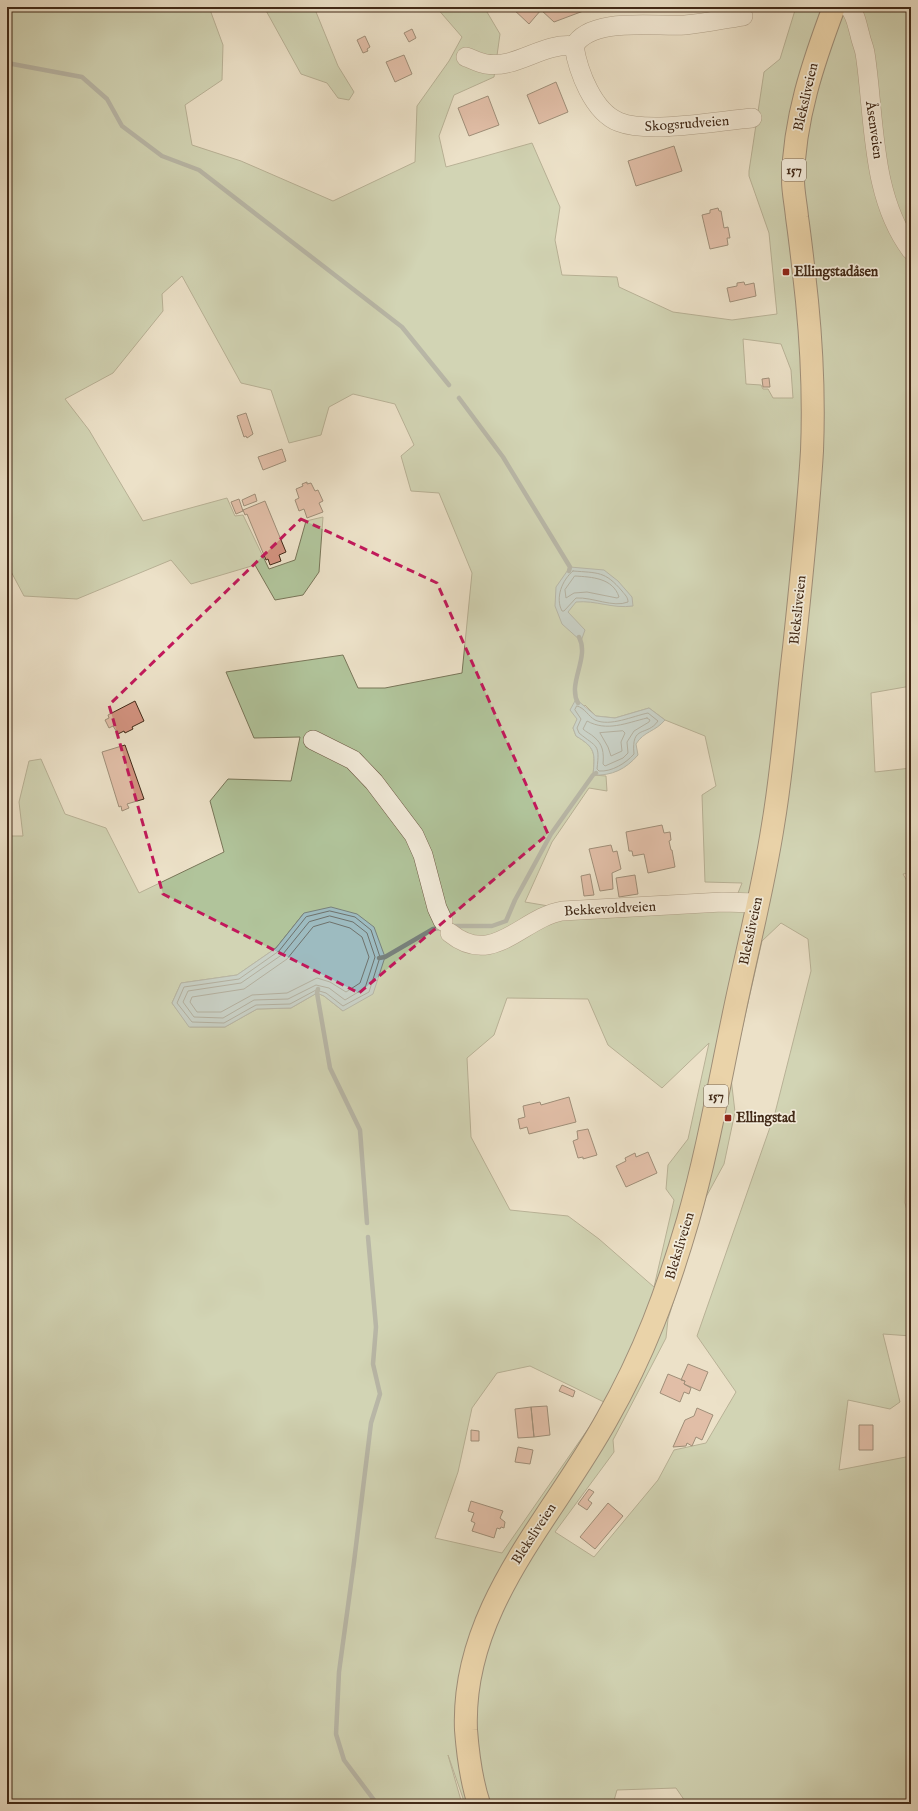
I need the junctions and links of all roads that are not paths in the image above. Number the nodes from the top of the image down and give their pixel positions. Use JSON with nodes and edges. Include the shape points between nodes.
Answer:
{"nodes":[{"id":1,"x":834,"y":7,"type":"edge"},
{"id":2,"x":849,"y":7,"type":"edge"},
{"id":3,"x":743,"y":16,"type":"dead end"},
{"id":4,"x":574,"y":46,"type":"junction"},
{"id":5,"x":466,"y":57,"type":"dead end"},
{"id":6,"x":752,"y":118,"type":"dead end"},
{"id":7,"x":911,"y":250,"type":"edge"},
{"id":8,"x":313,"y":740,"type":"dead end"},
{"id":9,"x":757,"y":903,"type":"junction"},
{"id":10,"x":479,"y":1804,"type":"edge"}],
"edges":[{"from":1,"to":9,"type":"main road","name":"Bleksliveien","number":"157","via":[[809,77],[797,132],[793,183],[807,301],[813,386],[810,482],[783,758],[766,867]]},
{"from":2,"to":7,"type":"street","name":"Åsenveien","via":[[856,18],[865,51],[876,154],[891,217]]},
{"from":3,"to":4,"type":"street","via":[[680,26],[619,26],[588,34]]},
{"from":4,"to":5,"type":"street","via":[[555,46],[499,64],[487,64]]},
{"from":4,"to":6,"type":"street","name":"Skogsrudveien","via":[[583,79],[594,100],[605,113],[618,122],[638,127],[661,127]]},
{"from":8,"to":9,"type":"street","name":"Bekkevoldveien","via":[[353,760],[374,782],[414,835],[423,854],[446,927],[468,944],[494,945],[544,916],[562,911],[722,902]]},
{"from":9,"to":10,"type":"main road","name":"Bleksliveien","number":"157","via":[[703,1159],[666,1294],[640,1357],[606,1422],[507,1577],[493,1605],[474,1656],[466,1719],[469,1767]]}]}
